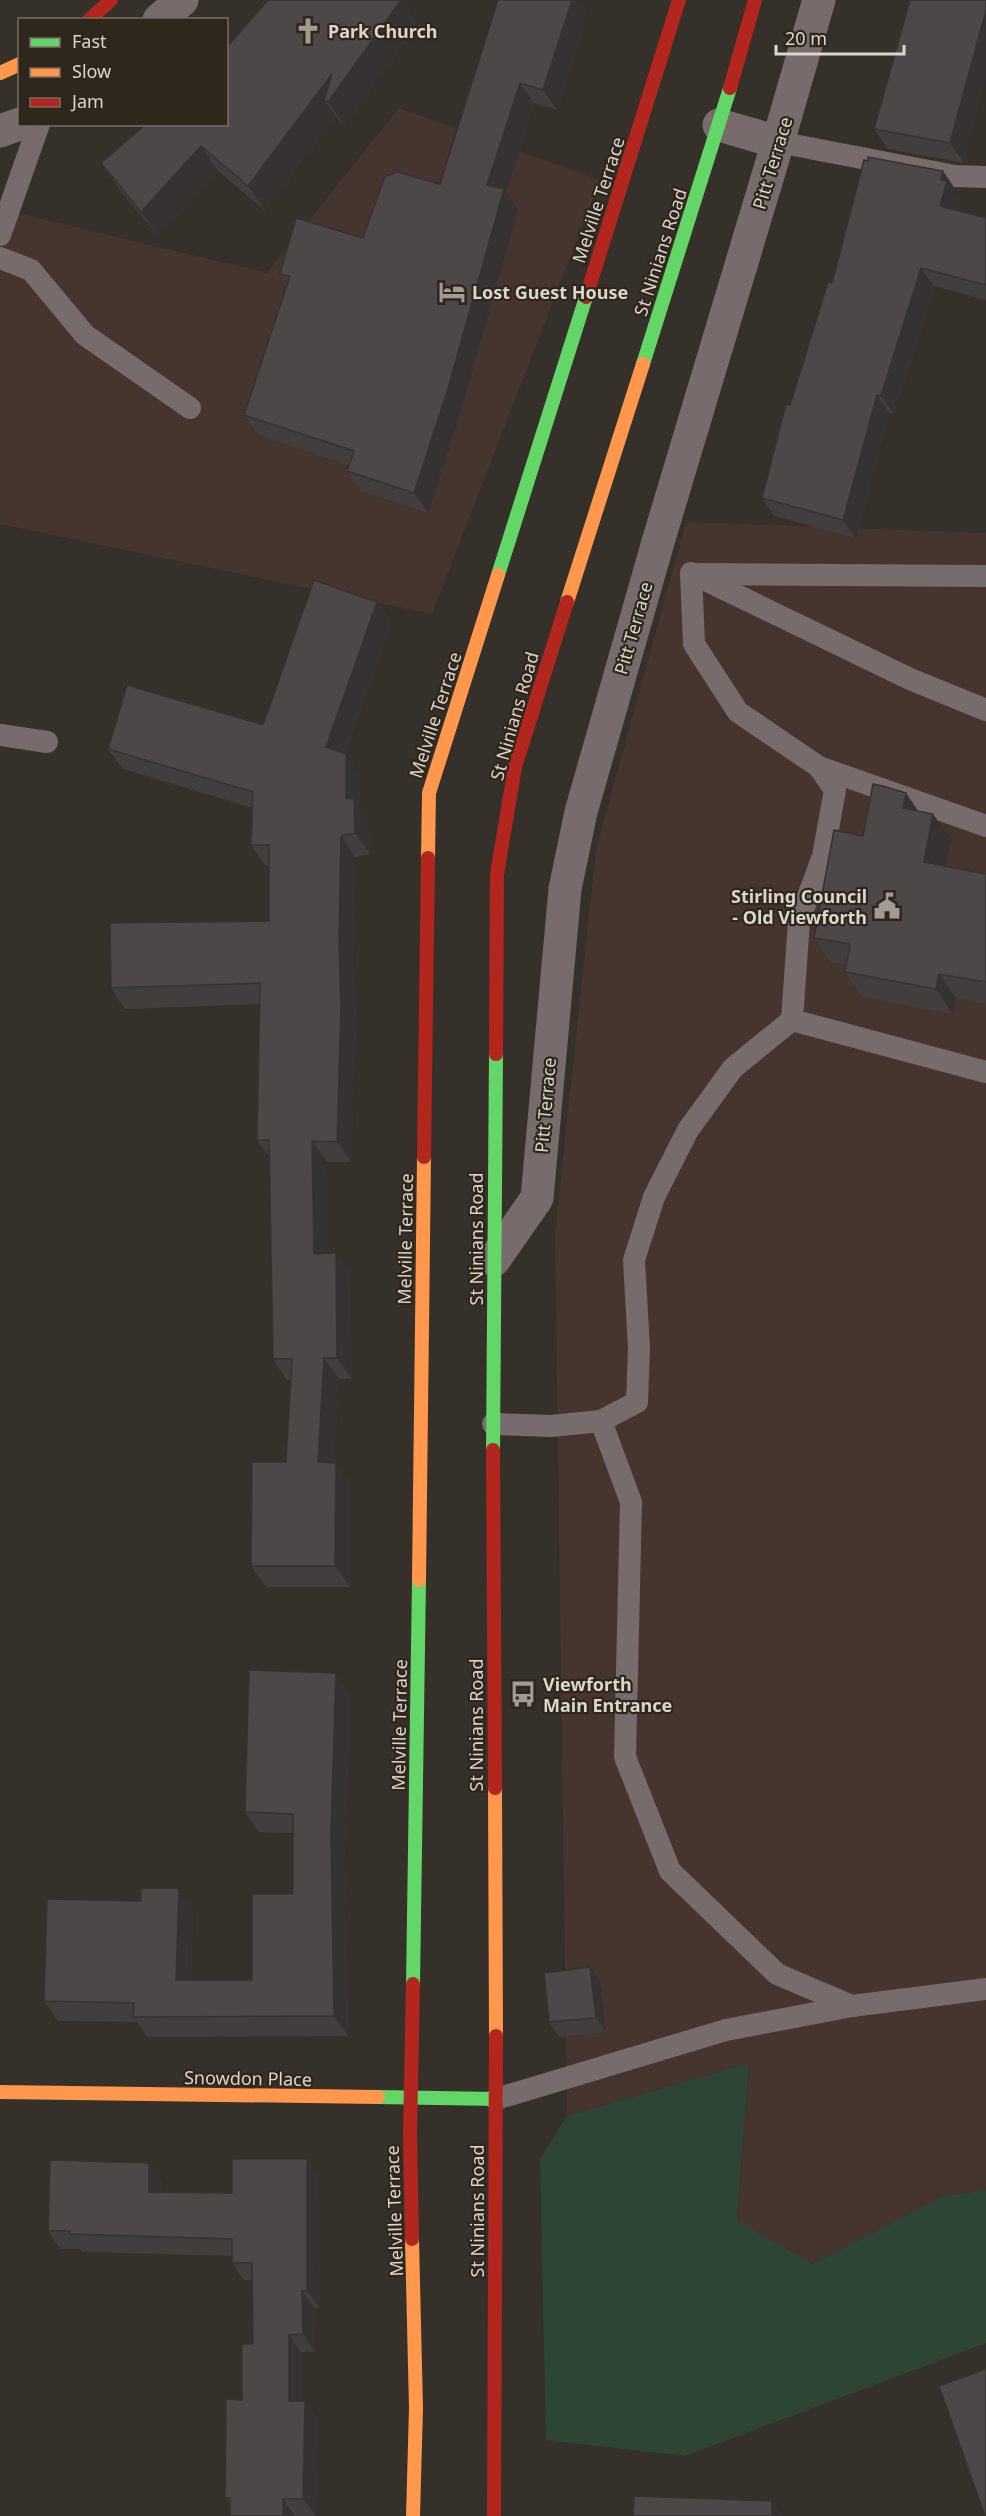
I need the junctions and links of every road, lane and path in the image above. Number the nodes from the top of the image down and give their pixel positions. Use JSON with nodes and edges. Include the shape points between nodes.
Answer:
{"nodes":[{"id":1,"x":111,"y":0,"type":"edge"},
{"id":2,"x":182,"y":0,"type":"edge"},
{"id":3,"x":679,"y":0,"type":"edge"},
{"id":4,"x":755,"y":0,"type":"edge"},
{"id":5,"x":819,"y":0,"type":"edge"},
{"id":6,"x":91,"y":18,"type":"edge"},
{"id":7,"x":161,"y":18,"type":"edge"},
{"id":8,"x":18,"y":65,"type":"edge"},
{"id":9,"x":0,"y":73,"type":"edge"},
{"id":10,"x":18,"y":125,"type":"edge"},
{"id":11,"x":719,"y":125,"type":"junction"},
{"id":12,"x":38,"y":126,"type":"edge"},
{"id":13,"x":0,"y":131,"type":"edge"},
{"id":14,"x":778,"y":142,"type":"junction"},
{"id":15,"x":986,"y":177,"type":"edge"},
{"id":16,"x":0,"y":236,"type":"edge"},
{"id":17,"x":0,"y":258,"type":"edge"},
{"id":18,"x":190,"y":408,"type":"dead end"},
{"id":19,"x":691,"y":573,"type":"junction"},
{"id":20,"x":986,"y":576,"type":"edge"},
{"id":21,"x":986,"y":710,"type":"edge"},
{"id":22,"x":0,"y":735,"type":"edge"},
{"id":23,"x":47,"y":742,"type":"dead end"},
{"id":24,"x":819,"y":767,"type":"junction"},
{"id":25,"x":986,"y":826,"type":"edge"},
{"id":26,"x":792,"y":1020,"type":"junction"},
{"id":27,"x":986,"y":1072,"type":"edge"},
{"id":28,"x":494,"y":1260,"type":"junction"},
{"id":29,"x":601,"y":1421,"type":"junction"},
{"id":30,"x":493,"y":1425,"type":"junction"},
{"id":31,"x":986,"y":1989,"type":"edge"},
{"id":32,"x":852,"y":2006,"type":"junction"},
{"id":33,"x":0,"y":2092,"type":"edge"},
{"id":34,"x":412,"y":2099,"type":"junction"},
{"id":35,"x":496,"y":2099,"type":"junction"},
{"id":36,"x":413,"y":2516,"type":"edge"},
{"id":37,"x":494,"y":2516,"type":"edge"}],
"edges":[{"from":1,"to":6,"type":"street"},
{"from":2,"to":7,"type":"street"},
{"from":3,"to":34,"type":"street","name":"Melville Terrace","via":[[429,793]]},
{"from":4,"to":11,"type":"street","name":"St Ninians Road"},
{"from":5,"to":14,"type":"street","name":"Pitt Terrace"},
{"from":8,"to":9,"type":"street"},
{"from":10,"to":13,"type":"street"},
{"from":11,"to":14,"type":"street"},
{"from":11,"to":28,"type":"street","name":"St Ninians Road","via":[[515,767],[497,874]]},
{"from":12,"to":16,"type":"lane"},
{"from":14,"to":15,"type":"lane","via":[[955,176]]},
{"from":14,"to":28,"type":"street","name":"Pitt Terrace","via":[[581,812],[565,889],[537,1198]]},
{"from":17,"to":18,"type":"lane","via":[[31,270],[85,335]]},
{"from":19,"to":20,"type":"lane"},
{"from":19,"to":21,"type":"lane","via":[[910,679]]},
{"from":19,"to":24,"type":"lane","via":[[694,644],[738,712]]},
{"from":22,"to":23,"type":"lane"},
{"from":24,"to":25,"type":"lane"},
{"from":24,"to":26,"type":"lane","via":[[834,790],[823,856],[799,921]]},
{"from":26,"to":27,"type":"lane"},
{"from":26,"to":29,"type":"lane","via":[[733,1068],[688,1130],[654,1197],[634,1260],[638,1402]]},
{"from":28,"to":30,"type":"street","name":"St Ninians Road"},
{"from":29,"to":30,"type":"lane","via":[[551,1426]]},
{"from":29,"to":32,"type":"lane","via":[[631,1502],[625,1757],[670,1871],[777,1974]]},
{"from":30,"to":35,"type":"street","name":"St Ninians Road"},
{"from":31,"to":32,"type":"lane"},
{"from":32,"to":35,"type":"lane","via":[[726,2030]]},
{"from":33,"to":34,"type":"street","name":"Snowdon Place"},
{"from":34,"to":35,"type":"street","name":"Snowdon Place"},
{"from":34,"to":36,"type":"street","name":"Melville Terrace","via":[[416,2408]]},
{"from":35,"to":37,"type":"street","name":"St Ninians Road"}]}
